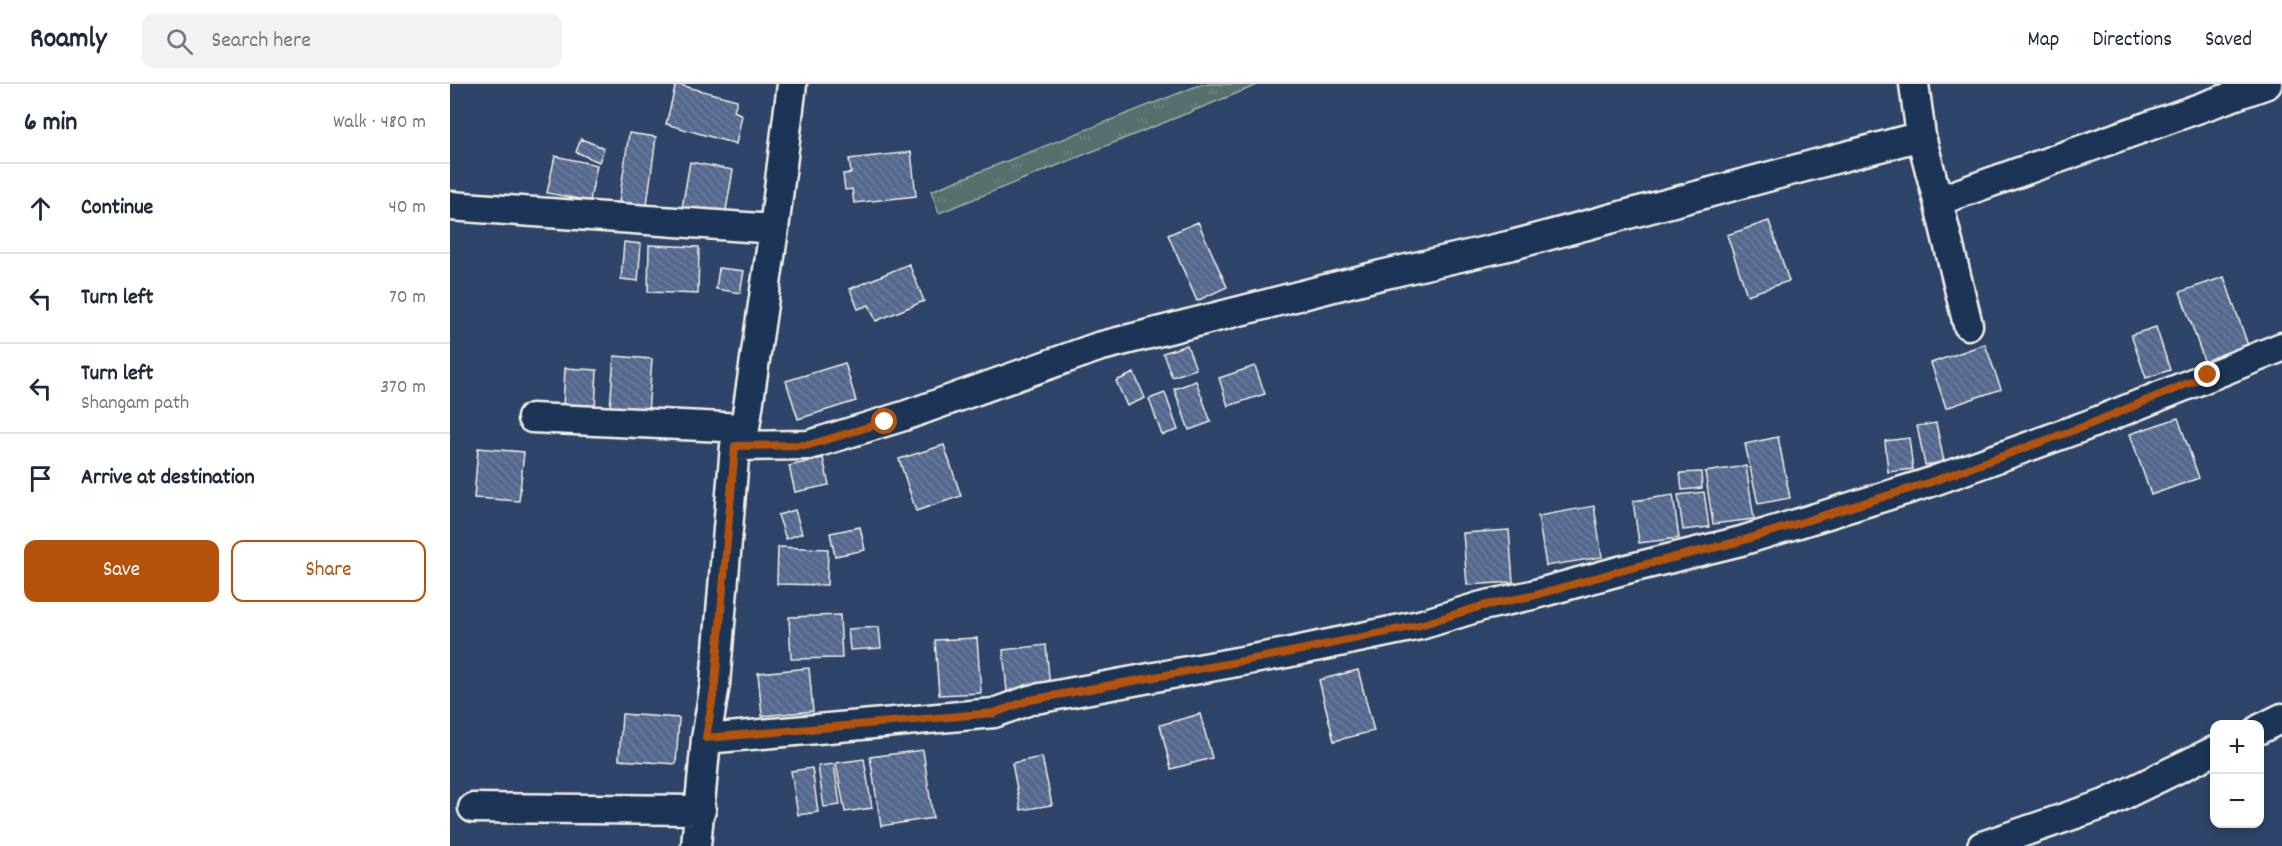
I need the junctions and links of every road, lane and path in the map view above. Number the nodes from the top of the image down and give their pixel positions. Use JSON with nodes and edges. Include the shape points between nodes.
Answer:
{"nodes":[{"id":1,"x":792,"y":84,"type":"edge"},
{"id":2,"x":1914,"y":84,"type":"edge"},
{"id":3,"x":2267,"y":84,"type":"edge"},
{"id":4,"x":1921,"y":136,"type":"junction"},
{"id":5,"x":1938,"y":201,"type":"junction"},
{"id":6,"x":450,"y":206,"type":"edge"},
{"id":7,"x":774,"y":229,"type":"junction"},
{"id":8,"x":1968,"y":325,"type":"dead end"},
{"id":9,"x":2282,"y":346,"type":"edge"},
{"id":10,"x":532,"y":418,"type":"dead end"},
{"id":11,"x":740,"y":437,"type":"junction"},
{"id":12,"x":2282,"y":718,"type":"edge"},
{"id":13,"x":2264,"y":727,"type":"edge"},
{"id":14,"x":706,"y":738,"type":"junction"},
{"id":15,"x":2210,"y":753,"type":"edge"},
{"id":16,"x":473,"y":808,"type":"dead end"},
{"id":17,"x":701,"y":810,"type":"junction"},
{"id":18,"x":696,"y":846,"type":"edge"},
{"id":19,"x":1982,"y":846,"type":"edge"}],
"edges":[{"from":1,"to":7,"type":"street"},
{"from":2,"to":4,"type":"street"},
{"from":3,"to":5,"type":"street"},
{"from":4,"to":5,"type":"street"},
{"from":4,"to":11,"type":"street","via":[[1512,245],[1098,347],[904,416],[809,445]]},
{"from":5,"to":8,"type":"street"},
{"from":6,"to":7,"type":"street"},
{"from":7,"to":11,"type":"street"},
{"from":9,"to":14,"type":"street","via":[[2088,425],[1928,483],[1741,541],[1420,625],[1030,700],[994,713]]},
{"from":10,"to":11,"type":"street"},
{"from":11,"to":14,"type":"street"},
{"from":12,"to":13,"type":"street"},
{"from":14,"to":17,"type":"street"},
{"from":15,"to":19,"type":"street","via":[[2105,804]]},
{"from":16,"to":17,"type":"street"},
{"from":17,"to":18,"type":"street"}]}
